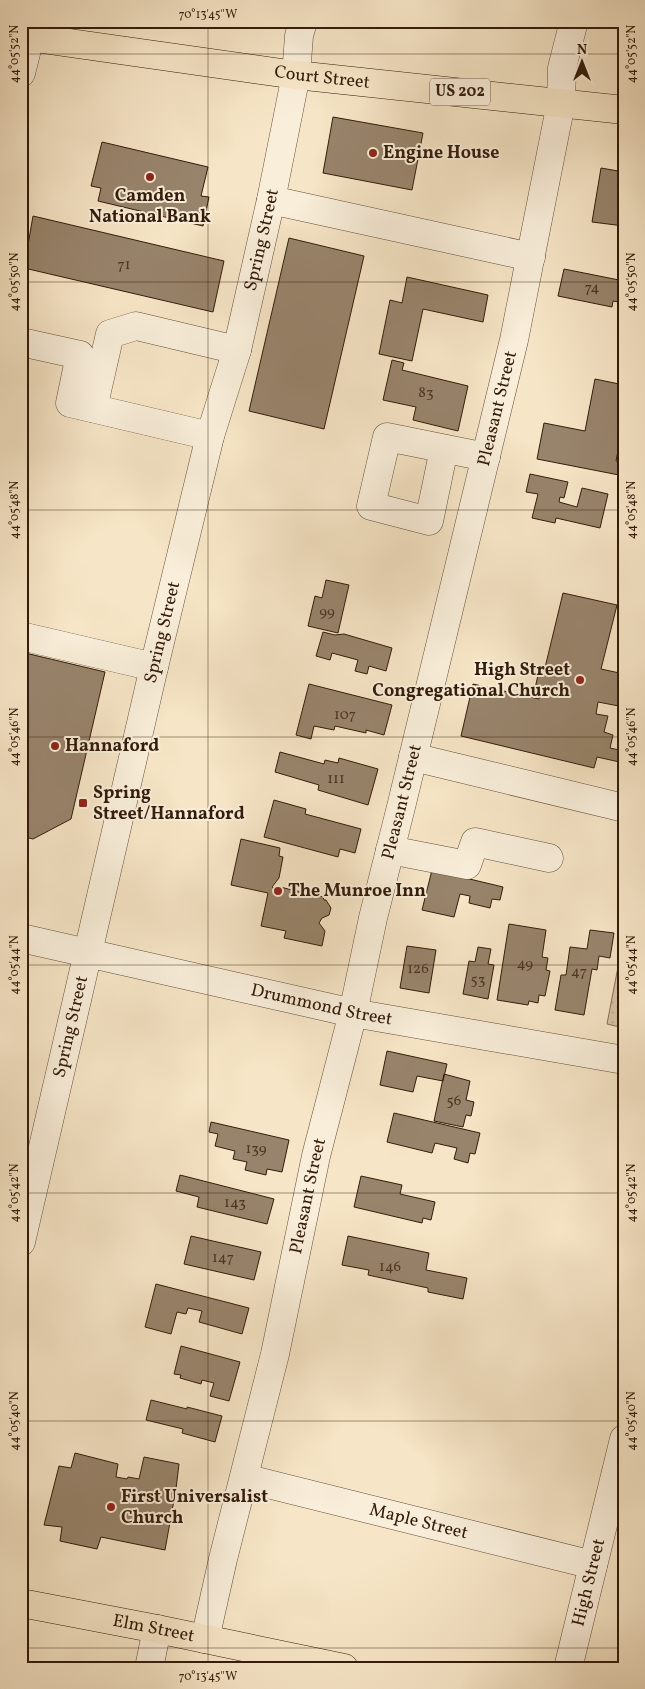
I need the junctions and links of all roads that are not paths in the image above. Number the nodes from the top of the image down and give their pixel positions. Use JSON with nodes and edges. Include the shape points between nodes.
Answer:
{"nodes":[{"id":1,"x":303,"y":21,"type":"edge"},
{"id":2,"x":574,"y":21,"type":"edge"},
{"id":3,"x":26,"y":37,"type":"edge"},
{"id":4,"x":21,"y":73,"type":"edge"},
{"id":5,"x":296,"y":75,"type":"junction"},
{"id":6,"x":560,"y":103,"type":"junction"},
{"id":7,"x":624,"y":110,"type":"edge"},
{"id":8,"x":271,"y":200,"type":"junction"},
{"id":9,"x":531,"y":257,"type":"junction"},
{"id":10,"x":21,"y":342,"type":"edge"},
{"id":11,"x":237,"y":350,"type":"junction"},
{"id":12,"x":93,"y":408,"type":"junction"},
{"id":13,"x":210,"y":436,"type":"junction"},
{"id":14,"x":444,"y":449,"type":"dead end"},
{"id":15,"x":486,"y":457,"type":"junction"},
{"id":16,"x":21,"y":636,"type":"edge"},
{"id":17,"x":154,"y":667,"type":"junction"},
{"id":18,"x":413,"y":757,"type":"junction"},
{"id":19,"x":624,"y":808,"type":"edge"},
{"id":20,"x":390,"y":850,"type":"junction"},
{"id":21,"x":549,"y":858,"type":"dead end"},
{"id":22,"x":21,"y":938,"type":"edge"},
{"id":23,"x":88,"y":952,"type":"junction"},
{"id":24,"x":353,"y":1013,"type":"junction"},
{"id":25,"x":624,"y":1060,"type":"edge"},
{"id":26,"x":21,"y":1242,"type":"edge"},
{"id":27,"x":624,"y":1439,"type":"edge"},
{"id":28,"x":244,"y":1478,"type":"junction"},
{"id":29,"x":593,"y":1565,"type":"junction"},
{"id":30,"x":21,"y":1603,"type":"edge"},
{"id":31,"x":157,"y":1629,"type":"junction"},
{"id":32,"x":205,"y":1639,"type":"junction"},
{"id":33,"x":149,"y":1668,"type":"edge"},
{"id":34,"x":344,"y":1668,"type":"edge"},
{"id":35,"x":568,"y":1668,"type":"edge"}],
"edges":[{"from":1,"to":5,"type":"street","name":"Spring Street"},
{"from":2,"to":6,"type":"street","name":"Pleasant Street","via":[[562,68]]},
{"from":3,"to":4,"type":"street"},
{"from":3,"to":5,"type":"main road","name":"Court Street","number":"US 202"},
{"from":5,"to":6,"type":"main road","name":"Court Street","number":"US 202"},
{"from":5,"to":8,"type":"street","name":"Spring Street"},
{"from":6,"to":7,"type":"main road","name":"Court Street","number":"US 202"},
{"from":6,"to":9,"type":"street","name":"Pleasant Street"},
{"from":8,"to":9,"type":"street"},
{"from":8,"to":11,"type":"street","name":"Spring Street"},
{"from":9,"to":15,"type":"street","name":"Pleasant Street"},
{"from":10,"to":12,"type":"street","via":[[80,355],[70,403]]},
{"from":11,"to":12,"type":"street","via":[[136,326],[110,334]]},
{"from":11,"to":13,"type":"street","name":"Spring Street"},
{"from":12,"to":13,"type":"street"},
{"from":13,"to":17,"type":"street","name":"Spring Street"},
{"from":14,"to":15,"type":"street"},
{"from":15,"to":18,"type":"street","name":"Pleasant Street"},
{"from":16,"to":17,"type":"street"},
{"from":17,"to":23,"type":"street","name":"Spring Street"},
{"from":18,"to":19,"type":"street"},
{"from":18,"to":20,"type":"street","name":"Pleasant Street"},
{"from":20,"to":21,"type":"street","via":[[468,865],[476,842]]},
{"from":20,"to":24,"type":"street","name":"Pleasant Street"},
{"from":22,"to":23,"type":"street","name":"Drummond Street"},
{"from":23,"to":24,"type":"street","name":"Drummond Street"},
{"from":23,"to":26,"type":"street","name":"Spring Street"},
{"from":24,"to":25,"type":"street","name":"Drummond Street"},
{"from":24,"to":28,"type":"street","name":"Pleasant Street","via":[[316,1156],[275,1354]]},
{"from":27,"to":29,"type":"street","name":"High Street"},
{"from":28,"to":29,"type":"street","name":"Maple Street"},
{"from":28,"to":32,"type":"street","name":"Pleasant Street"},
{"from":29,"to":35,"type":"street","name":"High Street"},
{"from":30,"to":31,"type":"main road","name":"Elm Street"},
{"from":31,"to":32,"type":"main road","name":"Elm Street"},
{"from":31,"to":33,"type":"street"},
{"from":32,"to":34,"type":"main road","name":"Elm Street"}]}
